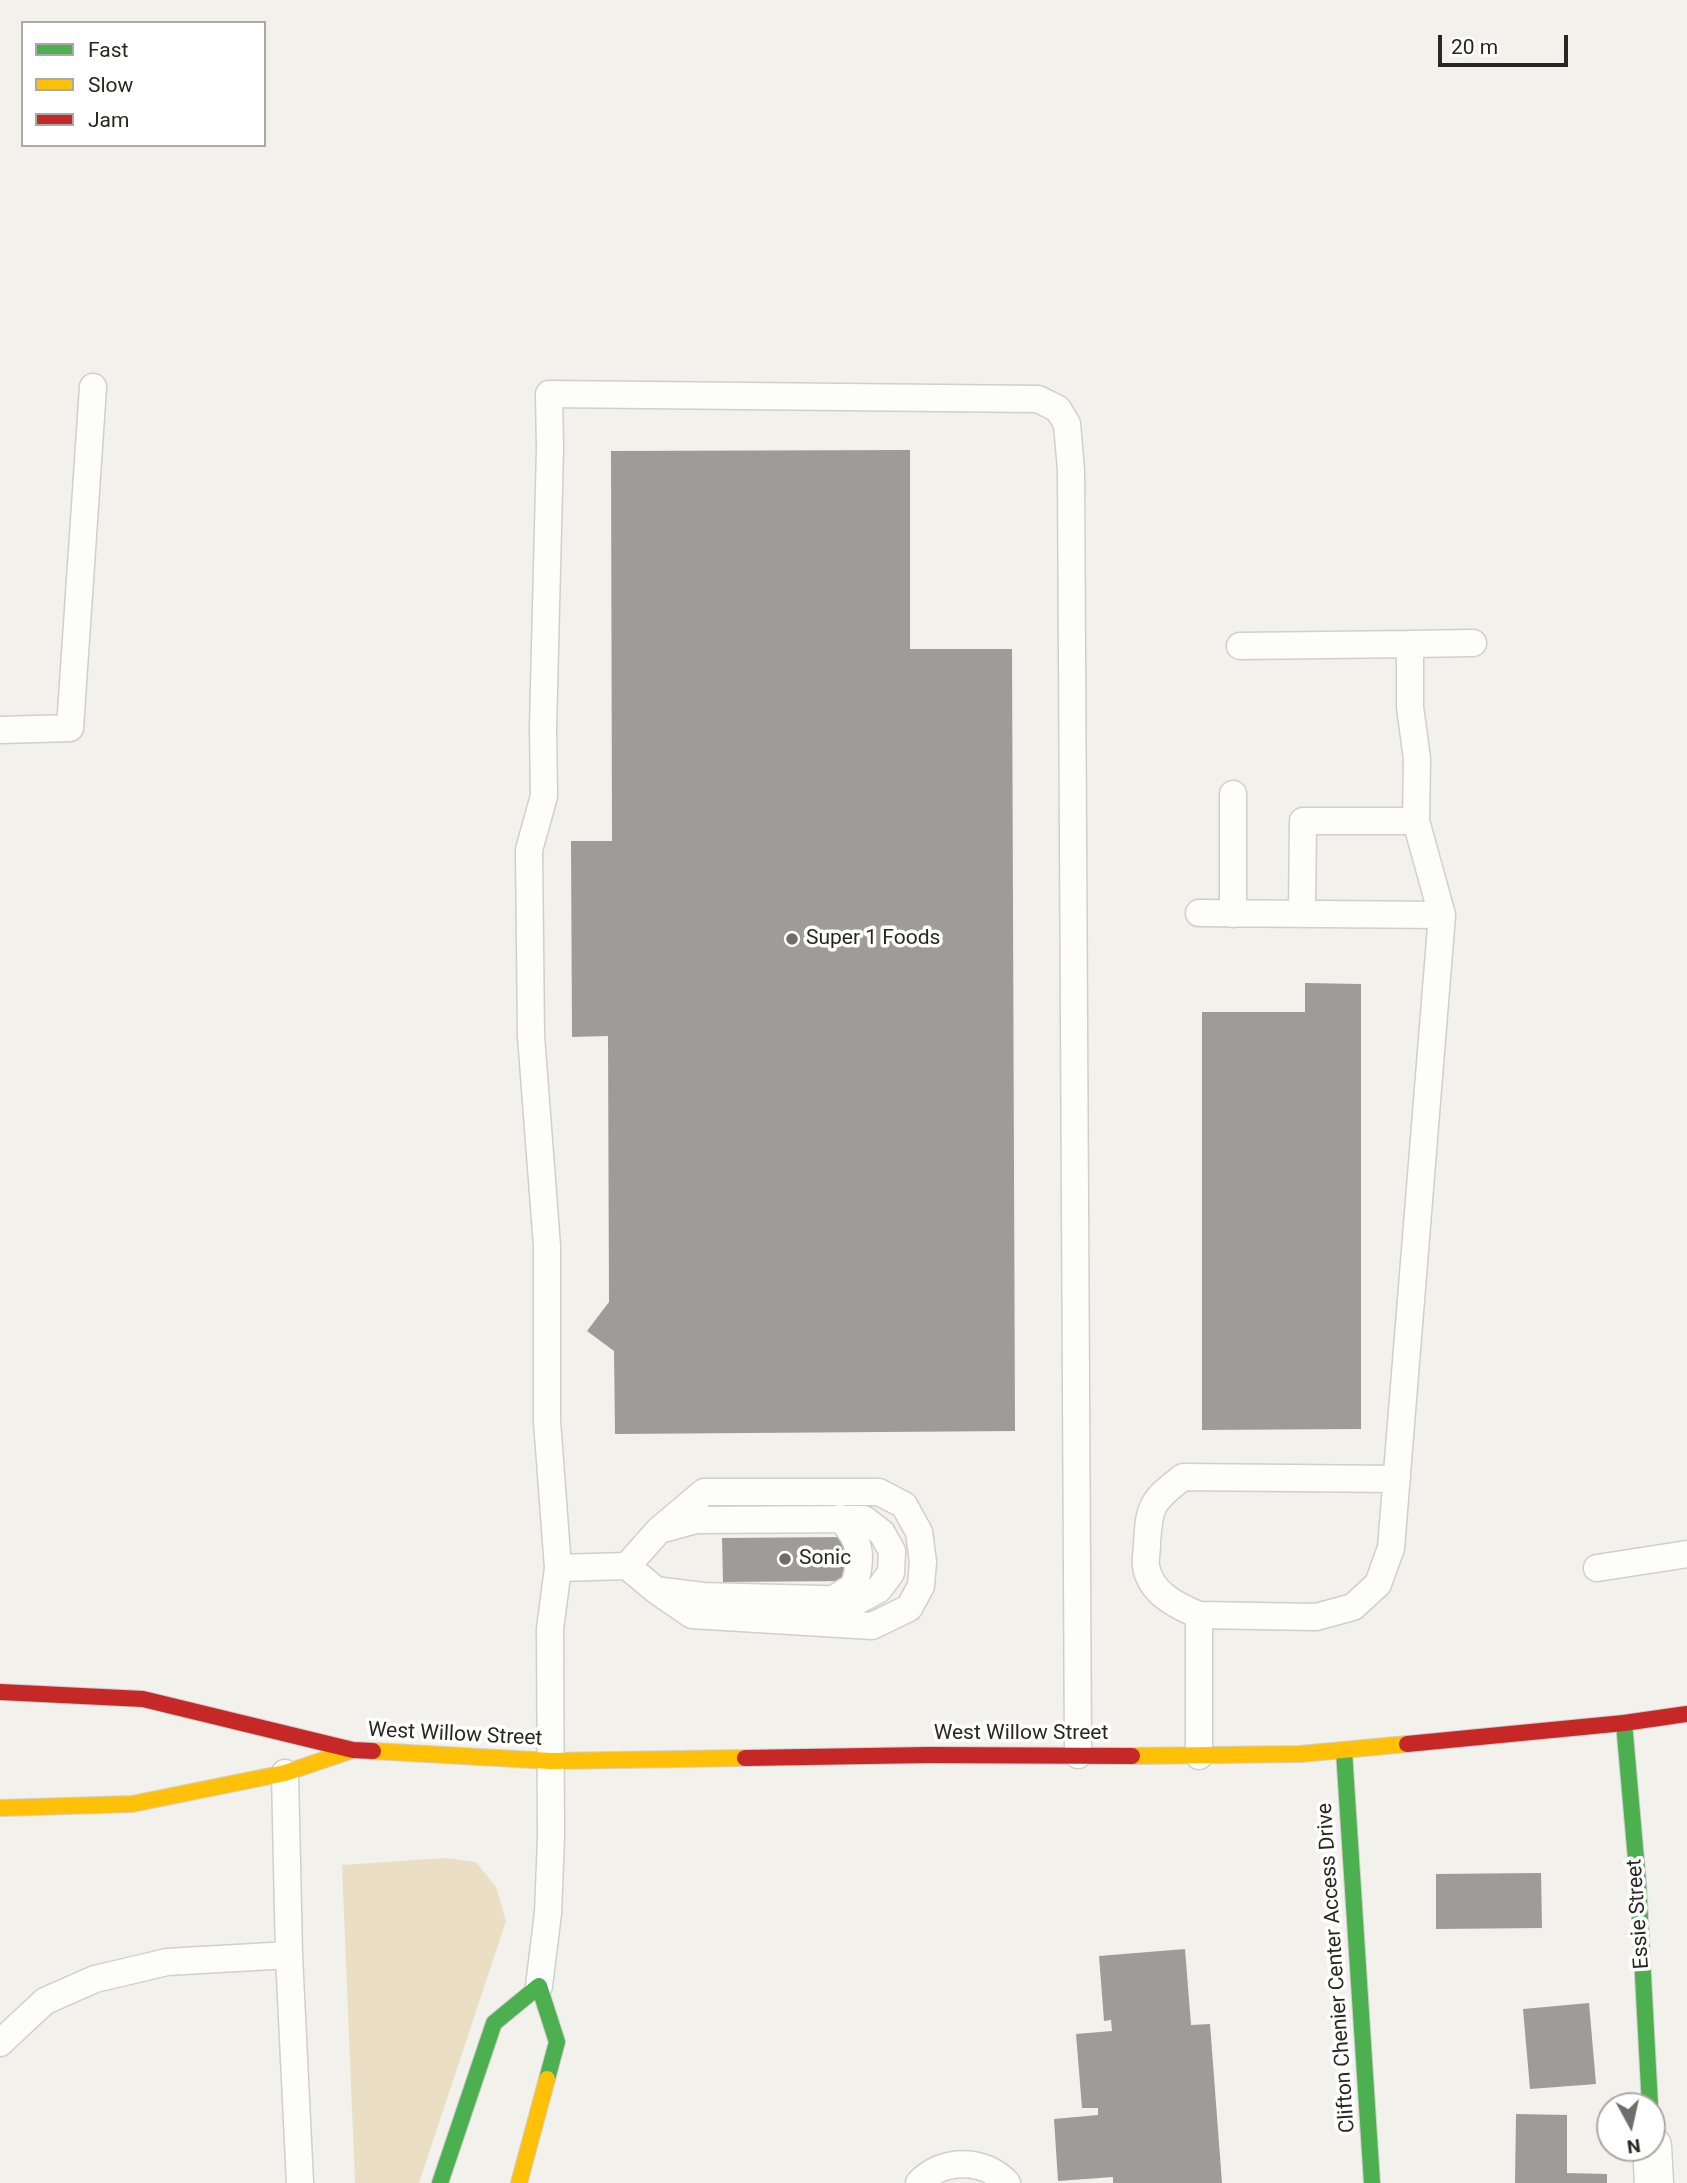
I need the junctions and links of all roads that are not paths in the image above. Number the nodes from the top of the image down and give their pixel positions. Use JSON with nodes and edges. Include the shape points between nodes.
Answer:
{"nodes":[{"id":1,"x":93,"y":387,"type":"dead end"},
{"id":2,"x":1473,"y":643,"type":"dead end"},
{"id":3,"x":1410,"y":644,"type":"junction"},
{"id":4,"x":1240,"y":646,"type":"dead end"},
{"id":5,"x":0,"y":730,"type":"edge"},
{"id":6,"x":1233,"y":794,"type":"dead end"},
{"id":7,"x":1416,"y":821,"type":"junction"},
{"id":8,"x":1199,"y":914,"type":"dead end"},
{"id":9,"x":1233,"y":914,"type":"junction"},
{"id":10,"x":1302,"y":914,"type":"junction"},
{"id":11,"x":1442,"y":915,"type":"junction"},
{"id":12,"x":1397,"y":1479,"type":"junction"},
{"id":13,"x":659,"y":1530,"type":"junction"},
{"id":14,"x":1687,"y":1554,"type":"edge"},
{"id":15,"x":627,"y":1566,"type":"junction"},
{"id":16,"x":558,"y":1568,"type":"junction"},
{"id":17,"x":1597,"y":1568,"type":"dead end"},
{"id":18,"x":657,"y":1591,"type":"junction"},
{"id":19,"x":1199,"y":1615,"type":"junction"},
{"id":20,"x":0,"y":1692,"type":"edge"},
{"id":21,"x":1687,"y":1714,"type":"edge"},
{"id":22,"x":1623,"y":1723,"type":"junction"},
{"id":23,"x":353,"y":1750,"type":"junction"},
{"id":24,"x":1345,"y":1751,"type":"junction"},
{"id":25,"x":1078,"y":1755,"type":"junction"},
{"id":26,"x":1199,"y":1756,"type":"junction"},
{"id":27,"x":551,"y":1762,"type":"junction"},
{"id":28,"x":285,"y":1773,"type":"junction"},
{"id":29,"x":0,"y":1808,"type":"edge"},
{"id":30,"x":289,"y":1955,"type":"junction"},
{"id":31,"x":539,"y":1986,"type":"junction"},
{"id":32,"x":0,"y":2043,"type":"edge"},
{"id":33,"x":1649,"y":2092,"type":"edge"},
{"id":34,"x":1653,"y":2162,"type":"edge"},
{"id":35,"x":300,"y":2183,"type":"edge"},
{"id":36,"x":440,"y":2183,"type":"edge"},
{"id":37,"x":519,"y":2183,"type":"edge"},
{"id":38,"x":919,"y":2183,"type":"edge"},
{"id":39,"x":1007,"y":2183,"type":"edge"},
{"id":40,"x":1372,"y":2183,"type":"edge"},
{"id":41,"x":1654,"y":2183,"type":"edge"}],
"edges":[{"from":1,"to":5,"type":"lane","via":[[69,728]]},
{"from":2,"to":3,"type":"lane"},
{"from":3,"to":4,"type":"lane"},
{"from":3,"to":7,"type":"lane"},
{"from":6,"to":9,"type":"lane"},
{"from":7,"to":10,"type":"lane","via":[[1303,821]]},
{"from":7,"to":11,"type":"lane"},
{"from":8,"to":9,"type":"lane"},
{"from":9,"to":10,"type":"lane"},
{"from":10,"to":11,"type":"lane"},
{"from":11,"to":12,"type":"lane"},
{"from":12,"to":19,"type":"lane","via":[[1391,1548],[1378,1584],[1353,1607],[1316,1617]]},
{"from":12,"to":19,"type":"lane","via":[[1183,1477],[1163,1493],[1149,1514],[1146,1566],[1155,1587],[1174,1604]]},
{"from":13,"to":15,"type":"lane"},
{"from":13,"to":18,"type":"lane","via":[[696,1520],[864,1519],[882,1533],[892,1551],[891,1573],[878,1590],[859,1600]]},
{"from":13,"to":18,"type":"lane","via":[[704,1492],[878,1492],[904,1505],[919,1532],[923,1562],[921,1586],[909,1608],[872,1626],[692,1615]]},
{"from":14,"to":17,"type":"lane"},
{"from":15,"to":16,"type":"lane"},
{"from":15,"to":18,"type":"lane"},
{"from":16,"to":25,"type":"lane","via":[[547,1421],[547,1246],[531,1036],[529,850],[544,796],[550,394],[1038,400],[1058,409],[1067,424],[1071,470]]},
{"from":16,"to":27,"type":"lane","via":[[550,1629]]},
{"from":19,"to":26,"type":"lane"},
{"from":20,"to":23,"type":"main road","name":"West Willow Street","via":[[143,1699]]},
{"from":21,"to":22,"type":"main road","name":"West Willow Street"},
{"from":22,"to":24,"type":"main road","name":"West Willow Street"},
{"from":22,"to":33,"type":"main road","name":"Essie Street","via":[[1638,1882]]},
{"from":23,"to":27,"type":"main road","name":"West Willow Street"},
{"from":23,"to":28,"type":"main road","name":"West Willow Street"},
{"from":24,"to":26,"type":"main road","name":"West Willow Street"},
{"from":24,"to":40,"type":"main road","name":"Clifton Chenier Center Access Drive"},
{"from":25,"to":26,"type":"main road","name":"West Willow Street"},
{"from":25,"to":27,"type":"main road","name":"West Willow Street"},
{"from":27,"to":31,"type":"lane","via":[[548,1913]]},
{"from":28,"to":29,"type":"main road","name":"West Willow Street","via":[[132,1804]]},
{"from":28,"to":30,"type":"lane"},
{"from":30,"to":32,"type":"lane","via":[[167,1962],[95,1979],[45,2001]]},
{"from":30,"to":35,"type":"lane"},
{"from":31,"to":36,"type":"main road","via":[[494,2023]]},
{"from":31,"to":37,"type":"main road","via":[[557,2042]]},
{"from":34,"to":41,"type":"street"},
{"from":38,"to":39,"type":"lane","via":[[943,2167],[963,2164],[983,2167]]}]}
